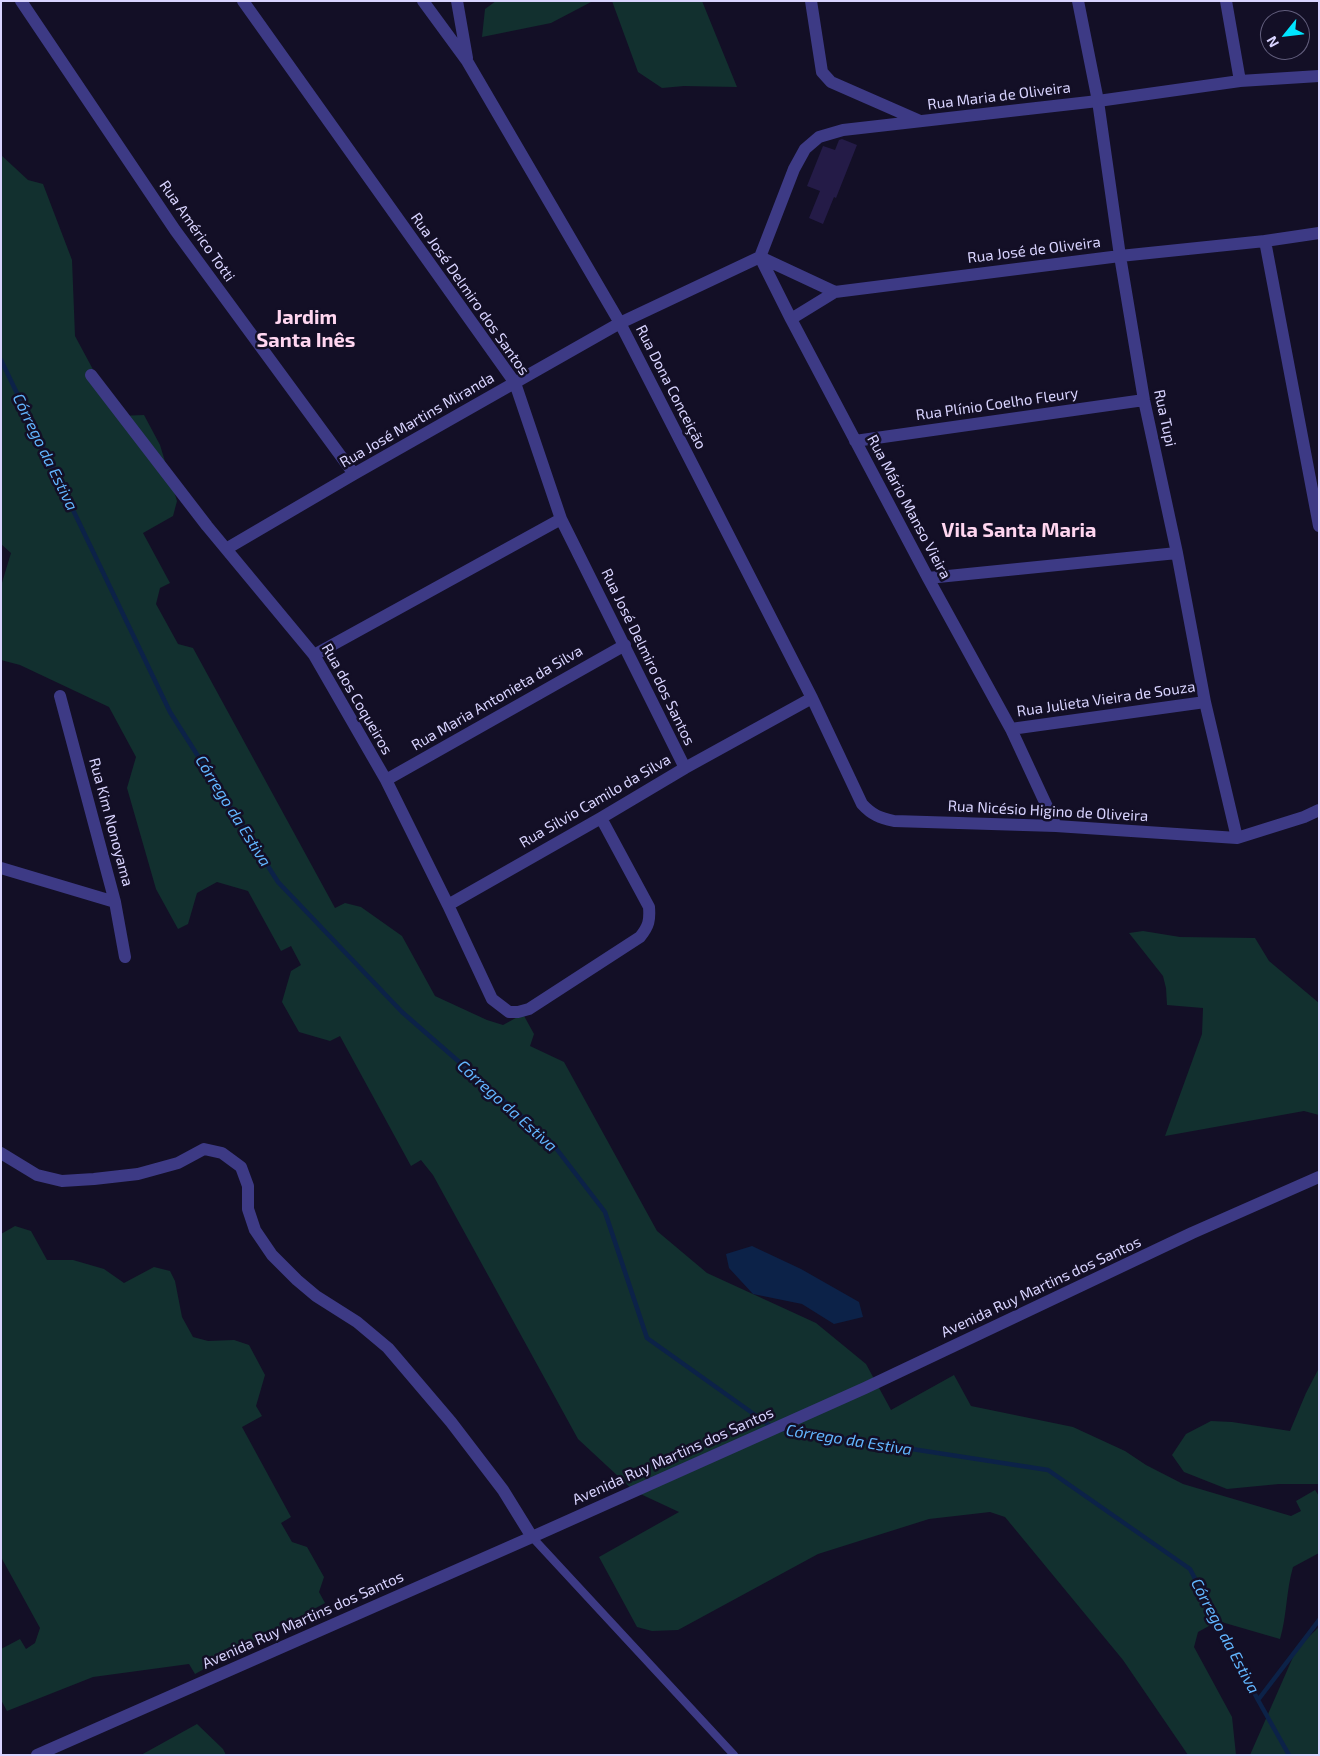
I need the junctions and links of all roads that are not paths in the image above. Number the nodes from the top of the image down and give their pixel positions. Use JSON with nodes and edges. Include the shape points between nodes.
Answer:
{"nodes":[{"id":1,"x":21,"y":1,"type":"edge"},
{"id":2,"x":243,"y":1,"type":"edge"},
{"id":3,"x":423,"y":1,"type":"edge"},
{"id":4,"x":456,"y":1,"type":"edge"},
{"id":5,"x":811,"y":1,"type":"edge"},
{"id":6,"x":1078,"y":1,"type":"edge"},
{"id":7,"x":1226,"y":1,"type":"edge"},
{"id":8,"x":467,"y":61,"type":"junction"},
{"id":9,"x":1319,"y":76,"type":"edge"},
{"id":10,"x":1240,"y":81,"type":"junction"},
{"id":11,"x":1098,"y":101,"type":"junction"},
{"id":12,"x":921,"y":122,"type":"junction"},
{"id":13,"x":1319,"y":233,"type":"edge"},
{"id":14,"x":1265,"y":241,"type":"junction"},
{"id":15,"x":1120,"y":256,"type":"junction"},
{"id":16,"x":760,"y":257,"type":"junction"},
{"id":17,"x":835,"y":292,"type":"junction"},
{"id":18,"x":791,"y":319,"type":"junction"},
{"id":19,"x":620,"y":323,"type":"junction"},
{"id":20,"x":91,"y":375,"type":"dead end"},
{"id":21,"x":515,"y":382,"type":"junction"},
{"id":22,"x":1144,"y":400,"type":"junction"},
{"id":23,"x":856,"y":441,"type":"junction"},
{"id":24,"x":354,"y":474,"type":"junction"},
{"id":25,"x":561,"y":519,"type":"junction"},
{"id":26,"x":1319,"y":526,"type":"edge"},
{"id":27,"x":226,"y":549,"type":"junction"},
{"id":28,"x":1177,"y":553,"type":"junction"},
{"id":29,"x":928,"y":578,"type":"junction"},
{"id":30,"x":624,"y":645,"type":"junction"},
{"id":31,"x":314,"y":655,"type":"junction"},
{"id":32,"x":60,"y":696,"type":"dead end"},
{"id":33,"x":812,"y":698,"type":"junction"},
{"id":34,"x":1205,"y":702,"type":"junction"},
{"id":35,"x":1011,"y":729,"type":"junction"},
{"id":36,"x":685,"y":768,"type":"junction"},
{"id":37,"x":386,"y":780,"type":"junction"},
{"id":38,"x":862,"y":804,"type":"joint"},
{"id":39,"x":1319,"y":810,"type":"edge"},
{"id":40,"x":601,"y":818,"type":"junction"},
{"id":41,"x":1056,"y":826,"type":"junction"},
{"id":42,"x":1237,"y":838,"type":"junction"},
{"id":43,"x":1,"y":868,"type":"edge"},
{"id":44,"x":115,"y":902,"type":"junction"},
{"id":45,"x":448,"y":905,"type":"junction"},
{"id":46,"x":126,"y":957,"type":"dead end"},
{"id":47,"x":1,"y":1154,"type":"edge"},
{"id":48,"x":1319,"y":1178,"type":"edge"},
{"id":49,"x":532,"y":1537,"type":"junction"},
{"id":50,"x":37,"y":1755,"type":"edge"},
{"id":51,"x":734,"y":1755,"type":"edge"}],
"edges":[{"from":1,"to":24,"type":"street","name":"Rua Américo Totti","via":[[175,230]]},
{"from":2,"to":21,"type":"street","name":"Rua José Delmiro dos Santos"},
{"from":3,"to":8,"type":"street","name":"Rua Dona Conceição"},
{"from":4,"to":8,"type":"street"},
{"from":5,"to":12,"type":"street","via":[[822,72],[831,82]]},
{"from":6,"to":11,"type":"street","name":"Rua Tupi"},
{"from":7,"to":10,"type":"street"},
{"from":8,"to":19,"type":"street","name":"Rua Dona Conceição"},
{"from":9,"to":10,"type":"street","name":"Rua Maria de Oliveira"},
{"from":10,"to":11,"type":"street","name":"Rua Maria de Oliveira"},
{"from":11,"to":12,"type":"street","name":"Rua Maria de Oliveira"},
{"from":11,"to":15,"type":"street","name":"Rua Tupi"},
{"from":12,"to":16,"type":"street","name":"Rua Maria de Oliveira","via":[[843,130],[819,137],[805,149],[794,168]]},
{"from":13,"to":14,"type":"street","name":"Rua José de Oliveira"},
{"from":14,"to":15,"type":"street","name":"Rua José de Oliveira"},
{"from":14,"to":26,"type":"street"},
{"from":15,"to":17,"type":"street","name":"Rua José de Oliveira"},
{"from":15,"to":22,"type":"street","name":"Rua Tupi"},
{"from":16,"to":17,"type":"street"},
{"from":16,"to":18,"type":"street","name":"Rua Mário Manso Vieira"},
{"from":16,"to":19,"type":"street","name":"Rua José Martins Miranda"},
{"from":17,"to":18,"type":"street"},
{"from":18,"to":23,"type":"street","name":"Rua Mário Manso Vieira"},
{"from":19,"to":21,"type":"street","name":"Rua José Martins Miranda"},
{"from":19,"to":33,"type":"street","name":"Rua Dona Conceição"},
{"from":20,"to":27,"type":"street","name":"Rua dos Coqueiros"},
{"from":21,"to":24,"type":"street","name":"Rua José Martins Miranda"},
{"from":21,"to":25,"type":"street","name":"Rua José Delmiro dos Santos"},
{"from":22,"to":23,"type":"street","name":"Rua Plínio Coelho Fleury"},
{"from":22,"to":28,"type":"street","name":"Rua Tupi"},
{"from":23,"to":29,"type":"street","name":"Rua Mário Manso Vieira"},
{"from":24,"to":27,"type":"street","name":"Rua José Martins Miranda"},
{"from":25,"to":30,"type":"street","name":"Rua José Delmiro dos Santos"},
{"from":25,"to":31,"type":"street"},
{"from":27,"to":31,"type":"street","name":"Rua dos Coqueiros"},
{"from":28,"to":29,"type":"street"},
{"from":28,"to":34,"type":"street","name":"Rua Tupi"},
{"from":29,"to":35,"type":"street","name":"Rua Mário Manso Vieira"},
{"from":30,"to":36,"type":"street","name":"Rua José Delmiro dos Santos"},
{"from":30,"to":37,"type":"street","name":"Rua Maria Antonieta da Silva"},
{"from":31,"to":37,"type":"street","name":"Rua dos Coqueiros"},
{"from":32,"to":44,"type":"street","name":"Rua Kim Nonoyama"},
{"from":33,"to":36,"type":"street","name":"Rua Silvio Camilo da Silva"},
{"from":33,"to":38,"type":"street","name":"Rua Dona Conceição"},
{"from":34,"to":35,"type":"street","name":"Rua Julieta Vieira de Souza"},
{"from":34,"to":42,"type":"street","name":"Rua Tupi"},
{"from":35,"to":41,"type":"street","name":"Rua Mário Manso Vieira"},
{"from":36,"to":40,"type":"street","name":"Rua Silvio Camilo da Silva"},
{"from":37,"to":45,"type":"street","name":"Rua dos Coqueiros"},
{"from":38,"to":41,"type":"street","name":"Rua Nicésio Higino de Oliveira","via":[[871,814],[894,821]]},
{"from":39,"to":42,"type":"street"},
{"from":40,"to":45,"type":"street","name":"Rua Silvio Camilo da Silva"},
{"from":40,"to":45,"type":"street","name":"Rua dos Coqueiros","via":[[649,907],[648,928],[640,937],[529,1009],[509,1012],[492,1000]]},
{"from":41,"to":42,"type":"street","name":"Rua Nicésio Higino de Oliveira"},
{"from":43,"to":44,"type":"street"},
{"from":44,"to":46,"type":"street","name":"Rua Kim Nonoyama"},
{"from":47,"to":49,"type":"street","via":[[37,1175],[62,1181],[138,1174],[178,1163],[204,1149],[222,1153],[241,1167],[248,1186],[248,1209],[255,1230],[272,1255],[316,1296],[357,1322],[388,1348],[452,1422],[503,1490]]},
{"from":48,"to":49,"type":"street","name":"Avenida Ruy Martins dos Santos","via":[[1192,1233],[865,1388]]},
{"from":49,"to":50,"type":"street","name":"Avenida Ruy Martins dos Santos"},
{"from":49,"to":51,"type":"lane"}]}
